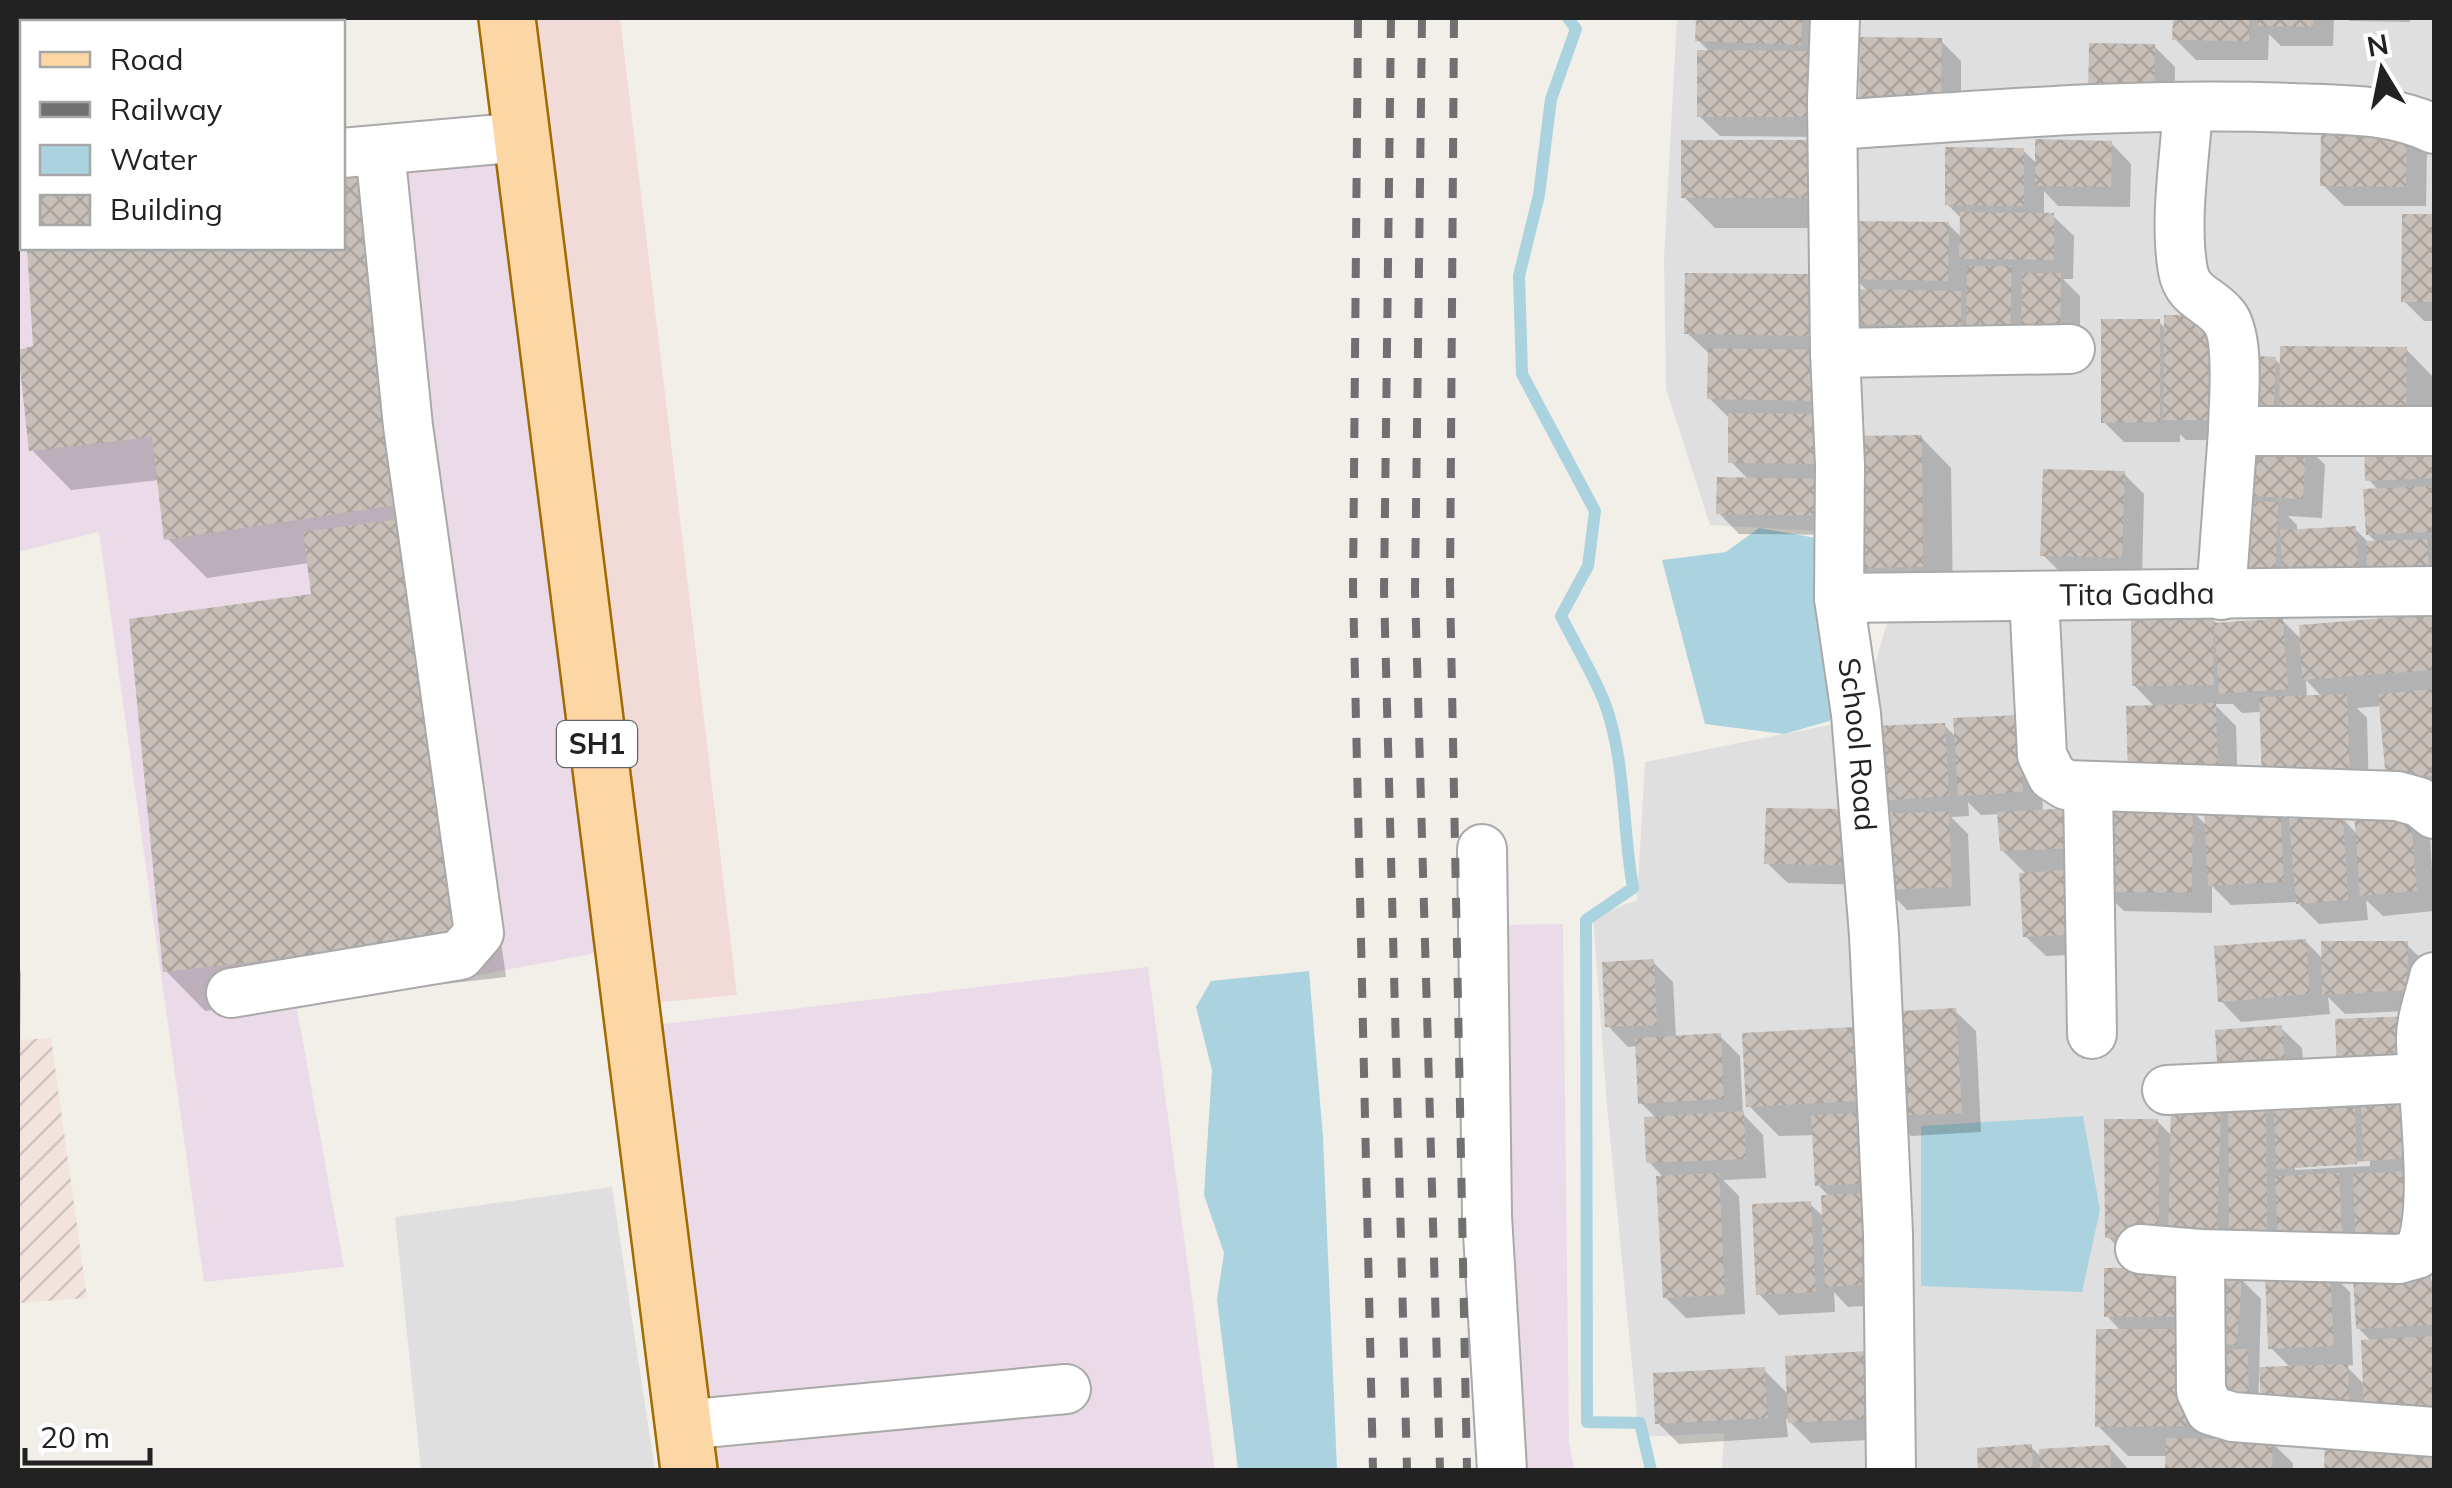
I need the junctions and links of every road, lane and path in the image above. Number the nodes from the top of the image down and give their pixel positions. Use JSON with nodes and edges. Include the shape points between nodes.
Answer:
{"nodes":[{"id":1,"x":507,"y":18,"type":"edge"},
{"id":2,"x":1835,"y":18,"type":"edge"},
{"id":3,"x":2188,"y":107,"type":"junction"},
{"id":4,"x":1834,"y":124,"type":"junction"},
{"id":5,"x":2434,"y":129,"type":"edge"},
{"id":6,"x":522,"y":138,"type":"junction"},
{"id":7,"x":361,"y":151,"type":"edge"},
{"id":8,"x":2070,"y":349,"type":"dead end"},
{"id":9,"x":1835,"y":353,"type":"junction"},
{"id":10,"x":2233,"y":431,"type":"junction"},
{"id":11,"x":2434,"y":431,"type":"edge"},
{"id":12,"x":2434,"y":592,"type":"edge"},
{"id":13,"x":2221,"y":595,"type":"junction"},
{"id":14,"x":2034,"y":597,"type":"junction"},
{"id":15,"x":1839,"y":598,"type":"junction"},
{"id":16,"x":2088,"y":788,"type":"junction"},
{"id":17,"x":2434,"y":814,"type":"edge"},
{"id":18,"x":1482,"y":849,"type":"dead end"},
{"id":19,"x":2434,"y":977,"type":"edge"},
{"id":20,"x":230,"y":993,"type":"dead end"},
{"id":21,"x":2092,"y":1034,"type":"dead end"},
{"id":22,"x":2426,"y":1048,"type":"edge"},
{"id":23,"x":2167,"y":1090,"type":"dead end"},
{"id":24,"x":2140,"y":1248,"type":"dead end"},
{"id":25,"x":2200,"y":1254,"type":"junction"},
{"id":26,"x":1066,"y":1389,"type":"dead end"},
{"id":27,"x":2434,"y":1432,"type":"edge"},
{"id":28,"x":686,"y":1448,"type":"edge"},
{"id":29,"x":1502,"y":1470,"type":"edge"},
{"id":30,"x":1891,"y":1470,"type":"edge"}],
"edges":[{"from":1,"to":6,"type":"main road","number":"SH1"},
{"from":2,"to":4,"type":"street","name":"School Road"},
{"from":3,"to":4,"type":"street"},
{"from":3,"to":5,"type":"street","via":[[2379,112]]},
{"from":3,"to":10,"type":"street","via":[[2183,272],[2199,300],[2224,316],[2233,338]]},
{"from":4,"to":9,"type":"street","name":"School Road"},
{"from":6,"to":7,"type":"street"},
{"from":6,"to":28,"type":"main road","number":"SH1"},
{"from":7,"to":20,"type":"street","via":[[408,426],[479,933],[460,956]]},
{"from":8,"to":9,"type":"street"},
{"from":9,"to":15,"type":"street","name":"School Road"},
{"from":10,"to":11,"type":"street"},
{"from":10,"to":13,"type":"street"},
{"from":12,"to":13,"type":"street","name":"Tita Gadha"},
{"from":13,"to":14,"type":"street","name":"Tita Gadha"},
{"from":14,"to":15,"type":"street","name":"Tita Gadha"},
{"from":14,"to":16,"type":"street","via":[[2042,754],[2052,776]]},
{"from":15,"to":30,"type":"street","name":"School Road","via":[[1874,934]]},
{"from":16,"to":17,"type":"street","via":[[2397,796]]},
{"from":16,"to":21,"type":"street"},
{"from":18,"to":29,"type":"street","via":[[1487,1216]]},
{"from":19,"to":22,"type":"street"},
{"from":22,"to":23,"type":"street"},
{"from":22,"to":25,"type":"street","via":[[2428,1196],[2418,1254]]},
{"from":24,"to":25,"type":"street"},
{"from":25,"to":27,"type":"street","via":[[2202,1391],[2210,1410]]},
{"from":26,"to":28,"type":"street"}]}
